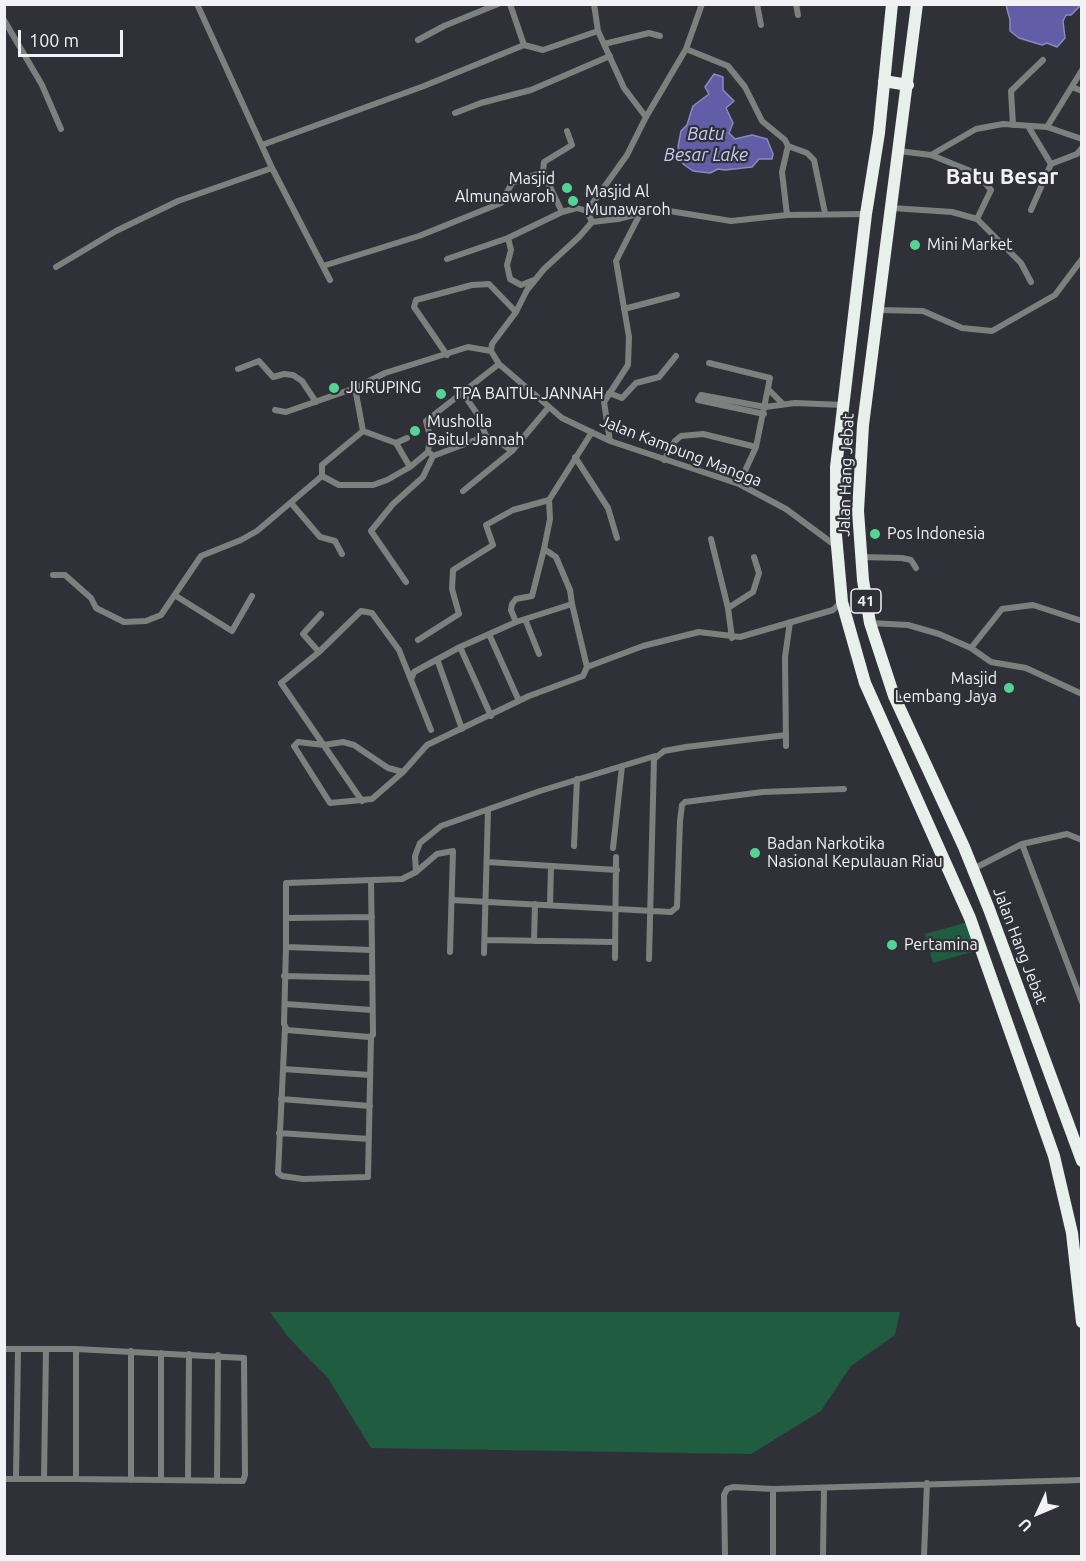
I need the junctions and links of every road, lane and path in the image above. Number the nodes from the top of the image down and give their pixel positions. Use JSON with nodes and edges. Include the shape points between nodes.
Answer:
{"nodes":[{"id":1,"x":197,"y":4,"type":"edge"},
{"id":2,"x":498,"y":4,"type":"edge"},
{"id":3,"x":510,"y":4,"type":"edge"},
{"id":4,"x":594,"y":4,"type":"edge"},
{"id":5,"x":702,"y":4,"type":"edge"},
{"id":6,"x":757,"y":4,"type":"edge"},
{"id":7,"x":796,"y":4,"type":"edge"},
{"id":8,"x":892,"y":4,"type":"edge"},
{"id":9,"x":917,"y":4,"type":"edge"},
{"id":10,"x":798,"y":15,"type":"dead end"},
{"id":11,"x":4,"y":20,"type":"edge"},
{"id":12,"x":761,"y":25,"type":"dead end"},
{"id":13,"x":598,"y":31,"type":"junction"},
{"id":14,"x":660,"y":36,"type":"dead end"},
{"id":15,"x":418,"y":40,"type":"dead end"},
{"id":16,"x":604,"y":44,"type":"junction"},
{"id":17,"x":524,"y":45,"type":"junction"},
{"id":18,"x":686,"y":50,"type":"junction"},
{"id":19,"x":610,"y":56,"type":"junction"},
{"id":20,"x":1043,"y":60,"type":"dead end"},
{"id":21,"x":1082,"y":70,"type":"edge"},
{"id":22,"x":884,"y":81,"type":"junction"},
{"id":23,"x":908,"y":85,"type":"junction"},
{"id":24,"x":1072,"y":87,"type":"junction"},
{"id":25,"x":1082,"y":91,"type":"edge"},
{"id":26,"x":455,"y":113,"type":"dead end"},
{"id":27,"x":645,"y":117,"type":"junction"},
{"id":28,"x":1012,"y":125,"type":"junction"},
{"id":29,"x":1028,"y":126,"type":"junction"},
{"id":30,"x":1047,"y":127,"type":"junction"},
{"id":31,"x":60,"y":129,"type":"dead end"},
{"id":32,"x":567,"y":131,"type":"dead end"},
{"id":33,"x":1082,"y":139,"type":"edge"},
{"id":34,"x":262,"y":145,"type":"junction"},
{"id":35,"x":788,"y":146,"type":"junction"},
{"id":36,"x":1082,"y":148,"type":"edge"},
{"id":37,"x":898,"y":151,"type":"junction"},
{"id":38,"x":931,"y":155,"type":"junction"},
{"id":39,"x":1051,"y":164,"type":"junction"},
{"id":40,"x":272,"y":168,"type":"junction"},
{"id":41,"x":543,"y":172,"type":"junction"},
{"id":42,"x":892,"y":208,"type":"junction"},
{"id":43,"x":1031,"y":210,"type":"dead end"},
{"id":44,"x":587,"y":211,"type":"junction"},
{"id":45,"x":562,"y":212,"type":"junction"},
{"id":46,"x":825,"y":213,"type":"junction"},
{"id":47,"x":640,"y":214,"type":"junction"},
{"id":48,"x":866,"y":214,"type":"junction"},
{"id":49,"x":787,"y":215,"type":"junction"},
{"id":50,"x":977,"y":219,"type":"junction"},
{"id":51,"x":592,"y":222,"type":"junction"},
{"id":52,"x":508,"y":238,"type":"junction"},
{"id":53,"x":447,"y":259,"type":"dead end"},
{"id":54,"x":1082,"y":259,"type":"edge"},
{"id":55,"x":323,"y":266,"type":"junction"},
{"id":56,"x":57,"y":267,"type":"dead end"},
{"id":57,"x":330,"y":280,"type":"dead end"},
{"id":58,"x":534,"y":280,"type":"junction"},
{"id":59,"x":1031,"y":282,"type":"dead end"},
{"id":60,"x":677,"y":295,"type":"dead end"},
{"id":61,"x":624,"y":309,"type":"junction"},
{"id":62,"x":877,"y":310,"type":"junction"},
{"id":63,"x":516,"y":312,"type":"junction"},
{"id":64,"x":491,"y":351,"type":"junction"},
{"id":65,"x":447,"y":355,"type":"junction"},
{"id":66,"x":676,"y":356,"type":"dead end"},
{"id":67,"x":709,"y":363,"type":"dead end"},
{"id":68,"x":498,"y":364,"type":"junction"},
{"id":69,"x":238,"y":369,"type":"dead end"},
{"id":70,"x":355,"y":388,"type":"junction"},
{"id":71,"x":768,"y":389,"type":"junction"},
{"id":72,"x":462,"y":392,"type":"junction"},
{"id":73,"x":609,"y":393,"type":"junction"},
{"id":74,"x":316,"y":402,"type":"junction"},
{"id":75,"x":783,"y":404,"type":"junction"},
{"id":76,"x":843,"y":405,"type":"junction"},
{"id":77,"x":548,"y":408,"type":"junction"},
{"id":78,"x":275,"y":410,"type":"dead end"},
{"id":79,"x":764,"y":411,"type":"junction"},
{"id":80,"x":363,"y":431,"type":"junction"},
{"id":81,"x":592,"y":432,"type":"junction"},
{"id":82,"x":486,"y":436,"type":"junction"},
{"id":83,"x":407,"y":438,"type":"dead end"},
{"id":84,"x":610,"y":441,"type":"junction"},
{"id":85,"x":396,"y":443,"type":"junction"},
{"id":86,"x":756,"y":447,"type":"junction"},
{"id":87,"x":512,"y":452,"type":"junction"},
{"id":88,"x":431,"y":454,"type":"junction"},
{"id":89,"x":575,"y":457,"type":"junction"},
{"id":90,"x":664,"y":460,"type":"junction"},
{"id":91,"x":410,"y":467,"type":"junction"},
{"id":92,"x":322,"y":476,"type":"junction"},
{"id":93,"x":739,"y":484,"type":"junction"},
{"id":94,"x":463,"y":491,"type":"dead end"},
{"id":95,"x":549,"y":500,"type":"junction"},
{"id":96,"x":291,"y":503,"type":"junction"},
{"id":97,"x":617,"y":538,"type":"dead end"},
{"id":98,"x":711,"y":539,"type":"dead end"},
{"id":99,"x":836,"y":546,"type":"junction"},
{"id":100,"x":544,"y":549,"type":"junction"},
{"id":101,"x":342,"y":554,"type":"dead end"},
{"id":102,"x":754,"y":557,"type":"dead end"},
{"id":103,"x":860,"y":557,"type":"junction"},
{"id":104,"x":916,"y":568,"type":"dead end"},
{"id":105,"x":53,"y":575,"type":"dead end"},
{"id":106,"x":406,"y":582,"type":"dead end"},
{"id":107,"x":176,"y":596,"type":"junction"},
{"id":108,"x":252,"y":596,"type":"dead end"},
{"id":109,"x":842,"y":602,"type":"junction"},
{"id":110,"x":572,"y":604,"type":"junction"},
{"id":111,"x":728,"y":608,"type":"junction"},
{"id":112,"x":321,"y":614,"type":"dead end"},
{"id":113,"x":525,"y":619,"type":"junction"},
{"id":114,"x":1082,"y":621,"type":"edge"},
{"id":115,"x":516,"y":622,"type":"junction"},
{"id":116,"x":790,"y":622,"type":"junction"},
{"id":117,"x":870,"y":623,"type":"junction"},
{"id":118,"x":489,"y":634,"type":"junction"},
{"id":119,"x":732,"y":638,"type":"junction"},
{"id":120,"x":418,"y":640,"type":"dead end"},
{"id":121,"x":460,"y":647,"type":"junction"},
{"id":122,"x":971,"y":648,"type":"junction"},
{"id":123,"x":319,"y":652,"type":"junction"},
{"id":124,"x":539,"y":654,"type":"dead end"},
{"id":125,"x":437,"y":659,"type":"junction"},
{"id":126,"x":587,"y":667,"type":"junction"},
{"id":127,"x":411,"y":680,"type":"junction"},
{"id":128,"x":1082,"y":694,"type":"edge"},
{"id":129,"x":894,"y":696,"type":"junction"},
{"id":130,"x":519,"y":701,"type":"junction"},
{"id":131,"x":874,"y":704,"type":"junction"},
{"id":132,"x":490,"y":716,"type":"junction"},
{"id":133,"x":462,"y":729,"type":"junction"},
{"id":134,"x":431,"y":730,"type":"dead end"},
{"id":135,"x":786,"y":735,"type":"junction"},
{"id":136,"x":324,"y":745,"type":"junction"},
{"id":137,"x":786,"y":746,"type":"dead end"},
{"id":138,"x":656,"y":756,"type":"junction"},
{"id":139,"x":622,"y":766,"type":"junction"},
{"id":140,"x":403,"y":772,"type":"junction"},
{"id":141,"x":577,"y":779,"type":"junction"},
{"id":142,"x":844,"y":789,"type":"dead end"},
{"id":143,"x":362,"y":801,"type":"junction"},
{"id":144,"x":488,"y":810,"type":"junction"},
{"id":145,"x":1082,"y":840,"type":"edge"},
{"id":146,"x":1022,"y":844,"type":"junction"},
{"id":147,"x":574,"y":846,"type":"dead end"},
{"id":148,"x":613,"y":848,"type":"dead end"},
{"id":149,"x":616,"y":857,"type":"dead end"},
{"id":150,"x":487,"y":862,"type":"junction"},
{"id":151,"x":550,"y":866,"type":"junction"},
{"id":152,"x":973,"y":869,"type":"junction"},
{"id":153,"x":616,"y":870,"type":"junction"},
{"id":154,"x":416,"y":872,"type":"junction"},
{"id":155,"x":371,"y":880,"type":"junction"},
{"id":156,"x":452,"y":900,"type":"junction"},
{"id":157,"x":486,"y":902,"type":"junction"},
{"id":158,"x":535,"y":904,"type":"junction"},
{"id":159,"x":550,"y":905,"type":"junction"},
{"id":160,"x":616,"y":908,"type":"junction"},
{"id":161,"x":650,"y":912,"type":"junction"},
{"id":162,"x":372,"y":917,"type":"junction"},
{"id":163,"x":286,"y":918,"type":"junction"},
{"id":164,"x":485,"y":940,"type":"junction"},
{"id":165,"x":534,"y":941,"type":"junction"},
{"id":166,"x":615,"y":942,"type":"junction"},
{"id":167,"x":286,"y":947,"type":"junction"},
{"id":168,"x":372,"y":950,"type":"junction"},
{"id":169,"x":450,"y":952,"type":"dead end"},
{"id":170,"x":484,"y":953,"type":"dead end"},
{"id":171,"x":615,"y":958,"type":"dead end"},
{"id":172,"x":649,"y":959,"type":"dead end"},
{"id":173,"x":284,"y":976,"type":"junction"},
{"id":174,"x":371,"y":978,"type":"junction"},
{"id":175,"x":1082,"y":1002,"type":"edge"},
{"id":176,"x":285,"y":1004,"type":"junction"},
{"id":177,"x":372,"y":1010,"type":"junction"},
{"id":178,"x":285,"y":1028,"type":"junction"},
{"id":179,"x":371,"y":1037,"type":"junction"},
{"id":180,"x":283,"y":1069,"type":"junction"},
{"id":181,"x":370,"y":1076,"type":"junction"},
{"id":182,"x":281,"y":1099,"type":"junction"},
{"id":183,"x":370,"y":1106,"type":"junction"},
{"id":184,"x":279,"y":1133,"type":"junction"},
{"id":185,"x":369,"y":1139,"type":"junction"},
{"id":186,"x":1079,"y":1143,"type":"edge"},
{"id":187,"x":1082,"y":1161,"type":"edge"},
{"id":188,"x":1082,"y":1322,"type":"edge"},
{"id":189,"x":4,"y":1349,"type":"edge"},
{"id":190,"x":18,"y":1349,"type":"junction"},
{"id":191,"x":46,"y":1349,"type":"junction"},
{"id":192,"x":76,"y":1349,"type":"junction"},
{"id":193,"x":131,"y":1351,"type":"junction"},
{"id":194,"x":161,"y":1353,"type":"junction"},
{"id":195,"x":189,"y":1354,"type":"junction"},
{"id":196,"x":218,"y":1355,"type":"junction"},
{"id":197,"x":4,"y":1479,"type":"edge"},
{"id":198,"x":16,"y":1479,"type":"junction"},
{"id":199,"x":44,"y":1479,"type":"junction"},
{"id":200,"x":76,"y":1479,"type":"junction"},
{"id":201,"x":131,"y":1480,"type":"junction"},
{"id":202,"x":161,"y":1480,"type":"junction"},
{"id":203,"x":188,"y":1480,"type":"junction"},
{"id":204,"x":1082,"y":1480,"type":"edge"},
{"id":205,"x":217,"y":1481,"type":"junction"},
{"id":206,"x":927,"y":1484,"type":"junction"},
{"id":207,"x":824,"y":1488,"type":"junction"},
{"id":208,"x":773,"y":1489,"type":"junction"},
{"id":209,"x":725,"y":1557,"type":"edge"},
{"id":210,"x":773,"y":1557,"type":"edge"},
{"id":211,"x":823,"y":1557,"type":"edge"},
{"id":212,"x":924,"y":1557,"type":"edge"}],
"edges":[{"from":1,"to":34,"type":"street"},
{"from":2,"to":15,"type":"street"},
{"from":3,"to":17,"type":"street"},
{"from":4,"to":13,"type":"street"},
{"from":5,"to":18,"type":"street"},
{"from":6,"to":12,"type":"street"},
{"from":7,"to":10,"type":"street"},
{"from":8,"to":22,"type":"highway"},
{"from":9,"to":23,"type":"highway","name":"Jalan Hang Jebat","number":"41"},
{"from":11,"to":31,"type":"street","via":[[42,86]]},
{"from":13,"to":16,"type":"street"},
{"from":13,"to":17,"type":"street","via":[[547,49]]},
{"from":14,"to":16,"type":"street","via":[[649,33]]},
{"from":16,"to":19,"type":"street"},
{"from":17,"to":34,"type":"street"},
{"from":18,"to":27,"type":"street"},
{"from":18,"to":35,"type":"street","via":[[728,66],[745,87],[762,121],[780,134]]},
{"from":19,"to":26,"type":"street","via":[[531,90]]},
{"from":19,"to":27,"type":"street","via":[[624,88]]},
{"from":20,"to":28,"type":"street","via":[[1011,92]]},
{"from":21,"to":24,"type":"street"},
{"from":22,"to":23,"type":"highway"},
{"from":22,"to":48,"type":"highway"},
{"from":23,"to":37,"type":"highway","name":"Jalan Hang Jebat","number":"41"},
{"from":24,"to":25,"type":"street"},
{"from":24,"to":30,"type":"street"},
{"from":27,"to":44,"type":"street","via":[[627,155]]},
{"from":28,"to":29,"type":"street"},
{"from":28,"to":38,"type":"street","via":[[976,129]]},
{"from":29,"to":30,"type":"street"},
{"from":29,"to":39,"type":"street"},
{"from":30,"to":33,"type":"street"},
{"from":32,"to":41,"type":"street","via":[[572,146],[544,162]]},
{"from":34,"to":40,"type":"street"},
{"from":35,"to":46,"type":"street","via":[[814,160]]},
{"from":35,"to":49,"type":"street","via":[[782,172]]},
{"from":36,"to":39,"type":"street","via":[[1077,154]]},
{"from":37,"to":38,"type":"street"},
{"from":37,"to":42,"type":"highway","name":"Jalan Hang Jebat","number":"41"},
{"from":38,"to":50,"type":"street","via":[[978,174],[988,183],[991,190]]},
{"from":39,"to":43,"type":"street"},
{"from":40,"to":55,"type":"street"},
{"from":40,"to":56,"type":"street","via":[[178,201],[116,231]]},
{"from":41,"to":45,"type":"street"},
{"from":41,"to":55,"type":"street","via":[[512,183],[501,203],[419,236]]},
{"from":42,"to":50,"type":"street","via":[[952,212]]},
{"from":42,"to":62,"type":"highway","name":"Jalan Hang Jebat","number":"41"},
{"from":44,"to":45,"type":"street","via":[[577,208]]},
{"from":44,"to":51,"type":"street"},
{"from":45,"to":52,"type":"street"},
{"from":46,"to":48,"type":"street"},
{"from":46,"to":49,"type":"street"},
{"from":47,"to":49,"type":"street","via":[[657,209],[731,221]]},
{"from":47,"to":51,"type":"street"},
{"from":47,"to":61,"type":"street","via":[[615,261]]},
{"from":48,"to":76,"type":"highway"},
{"from":50,"to":59,"type":"street","via":[[1021,263]]},
{"from":51,"to":58,"type":"street"},
{"from":52,"to":53,"type":"street"},
{"from":52,"to":58,"type":"street","via":[[510,279],[521,285]]},
{"from":54,"to":62,"type":"street","via":[[1055,295],[992,332],[962,328],[923,311]]},
{"from":55,"to":57,"type":"street"},
{"from":58,"to":63,"type":"street"},
{"from":60,"to":61,"type":"street"},
{"from":61,"to":73,"type":"street","via":[[628,365]]},
{"from":62,"to":103,"type":"highway","name":"Jalan Hang Jebat","number":"41","via":[[860,466]]},
{"from":63,"to":64,"type":"street"},
{"from":63,"to":65,"type":"street","via":[[489,284],[416,300],[414,306]]},
{"from":64,"to":65,"type":"street","via":[[474,347]]},
{"from":64,"to":68,"type":"street"},
{"from":65,"to":70,"type":"street","via":[[385,373]]},
{"from":66,"to":73,"type":"street","via":[[659,377],[636,382],[622,398]]},
{"from":67,"to":71,"type":"street","via":[[768,376]]},
{"from":68,"to":72,"type":"street"},
{"from":68,"to":77,"type":"street","name":"Jalan Kampung Mangga"},
{"from":69,"to":74,"type":"street","via":[[259,361],[273,377],[293,375]]},
{"from":70,"to":74,"type":"street"},
{"from":70,"to":80,"type":"street"},
{"from":71,"to":75,"type":"street"},
{"from":71,"to":79,"type":"street"},
{"from":72,"to":82,"type":"street"},
{"from":72,"to":88,"type":"street","via":[[426,421]]},
{"from":73,"to":84,"type":"street","via":[[604,404]]},
{"from":74,"to":78,"type":"street","via":[[284,413]]},
{"from":75,"to":76,"type":"street"},
{"from":75,"to":79,"type":"street"},
{"from":76,"to":99,"type":"highway","via":[[836,467]]},
{"from":77,"to":81,"type":"street","name":"Jalan Kampung Mangga"},
{"from":77,"to":87,"type":"street"},
{"from":79,"to":79,"type":"street","via":[[698,400],[701,395]]},
{"from":79,"to":86,"type":"street"},
{"from":80,"to":85,"type":"street"},
{"from":80,"to":92,"type":"street","via":[[322,465]]},
{"from":81,"to":84,"type":"street","name":"Jalan Kampung Mangga"},
{"from":81,"to":89,"type":"street"},
{"from":82,"to":87,"type":"street"},
{"from":82,"to":88,"type":"street"},
{"from":83,"to":85,"type":"street"},
{"from":84,"to":90,"type":"street","name":"Jalan Kampung Mangga"},
{"from":85,"to":91,"type":"street"},
{"from":86,"to":90,"type":"street","via":[[703,434],[681,436]]},
{"from":86,"to":93,"type":"street"},
{"from":87,"to":94,"type":"street"},
{"from":88,"to":91,"type":"street"},
{"from":88,"to":106,"type":"street","via":[[423,477],[371,531]]},
{"from":89,"to":95,"type":"street"},
{"from":89,"to":97,"type":"street","via":[[608,508]]},
{"from":90,"to":93,"type":"street","name":"Jalan Kampung Mangga"},
{"from":91,"to":92,"type":"street","via":[[373,485],[339,485]]},
{"from":92,"to":96,"type":"street"},
{"from":93,"to":99,"type":"street","name":"Jalan Kampung Mangga","via":[[786,509]]},
{"from":95,"to":100,"type":"street"},
{"from":95,"to":120,"type":"street","via":[[513,510],[486,525],[493,545],[453,570],[452,589],[459,614]]},
{"from":96,"to":101,"type":"street","via":[[320,537],[335,541]]},
{"from":96,"to":107,"type":"street","via":[[244,539],[201,556]]},
{"from":98,"to":111,"type":"street"},
{"from":99,"to":109,"type":"highway"},
{"from":100,"to":110,"type":"street","via":[[556,557]]},
{"from":100,"to":115,"type":"street","via":[[532,596],[516,599],[512,604]]},
{"from":102,"to":111,"type":"street","via":[[759,573],[753,592]]},
{"from":103,"to":104,"type":"street","via":[[902,558],[911,560]]},
{"from":103,"to":117,"type":"highway","name":"Jalan Hang Jebat","number":"41"},
{"from":105,"to":107,"type":"street","via":[[65,575],[91,598],[96,608],[124,622],[146,621],[161,615]]},
{"from":107,"to":108,"type":"street","via":[[232,631]]},
{"from":109,"to":116,"type":"street"},
{"from":109,"to":131,"type":"highway","via":[[856,658]]},
{"from":110,"to":113,"type":"street"},
{"from":110,"to":126,"type":"street"},
{"from":111,"to":119,"type":"street"},
{"from":112,"to":123,"type":"street","via":[[303,633]]},
{"from":113,"to":115,"type":"street"},
{"from":113,"to":124,"type":"street"},
{"from":114,"to":122,"type":"street","via":[[1033,605],[1002,609]]},
{"from":115,"to":118,"type":"street"},
{"from":116,"to":119,"type":"street"},
{"from":116,"to":135,"type":"street","via":[[785,657]]},
{"from":117,"to":122,"type":"street","via":[[908,625]]},
{"from":117,"to":129,"type":"highway","name":"Jalan Hang Jebat","number":"41"},
{"from":118,"to":121,"type":"street"},
{"from":118,"to":130,"type":"street"},
{"from":119,"to":126,"type":"street","via":[[699,632],[643,646]]},
{"from":121,"to":125,"type":"street"},
{"from":121,"to":132,"type":"street"},
{"from":122,"to":128,"type":"street","via":[[991,662],[1026,668]]},
{"from":123,"to":127,"type":"street","via":[[361,611],[372,613],[399,650]]},
{"from":123,"to":136,"type":"street","via":[[281,683]]},
{"from":125,"to":127,"type":"street","via":[[414,672]]},
{"from":125,"to":133,"type":"street"},
{"from":126,"to":130,"type":"street","via":[[579,678]]},
{"from":127,"to":134,"type":"street"},
{"from":129,"to":131,"type":"highway"},
{"from":129,"to":152,"type":"highway","name":"Jalan Hang Jebat","number":"41"},
{"from":130,"to":132,"type":"street"},
{"from":131,"to":188,"type":"highway","via":[[970,918],[1054,1156],[1072,1233]]},
{"from":132,"to":133,"type":"street"},
{"from":133,"to":140,"type":"street","via":[[427,745]]},
{"from":135,"to":137,"type":"street"},
{"from":135,"to":138,"type":"street","via":[[686,747]]},
{"from":136,"to":140,"type":"street","via":[[354,745],[388,768]]},
{"from":136,"to":143,"type":"street"},
{"from":136,"to":143,"type":"street","via":[[298,742],[294,746],[329,802]]},
{"from":138,"to":139,"type":"street"},
{"from":138,"to":161,"type":"street"},
{"from":139,"to":141,"type":"street"},
{"from":139,"to":148,"type":"street"},
{"from":140,"to":143,"type":"street","via":[[372,799]]},
{"from":141,"to":144,"type":"street"},
{"from":141,"to":147,"type":"street"},
{"from":142,"to":161,"type":"street","via":[[763,792],[685,802],[680,821],[677,907],[671,912]]},
{"from":144,"to":150,"type":"street"},
{"from":144,"to":154,"type":"street","via":[[441,826],[420,843]]},
{"from":145,"to":146,"type":"street","via":[[1067,834]]},
{"from":146,"to":152,"type":"street"},
{"from":146,"to":175,"type":"street"},
{"from":149,"to":153,"type":"street"},
{"from":150,"to":151,"type":"street"},
{"from":150,"to":157,"type":"street"},
{"from":151,"to":153,"type":"street"},
{"from":151,"to":159,"type":"street"},
{"from":152,"to":186,"type":"highway","name":"Jalan Hang Jebat","number":"41"},
{"from":153,"to":160,"type":"street"},
{"from":154,"to":155,"type":"street","via":[[402,879]]},
{"from":154,"to":156,"type":"street","via":[[437,854],[453,851]]},
{"from":155,"to":162,"type":"street"},
{"from":155,"to":163,"type":"street","via":[[286,883]]},
{"from":156,"to":157,"type":"street"},
{"from":156,"to":169,"type":"street"},
{"from":157,"to":158,"type":"street"},
{"from":157,"to":164,"type":"street"},
{"from":158,"to":159,"type":"street"},
{"from":158,"to":165,"type":"street"},
{"from":159,"to":160,"type":"street"},
{"from":160,"to":161,"type":"street"},
{"from":160,"to":166,"type":"street"},
{"from":161,"to":172,"type":"street"},
{"from":162,"to":163,"type":"street"},
{"from":162,"to":168,"type":"street"},
{"from":163,"to":167,"type":"street"},
{"from":164,"to":165,"type":"street"},
{"from":164,"to":170,"type":"street"},
{"from":165,"to":166,"type":"street"},
{"from":166,"to":171,"type":"street"},
{"from":167,"to":168,"type":"street"},
{"from":167,"to":173,"type":"street"},
{"from":168,"to":174,"type":"street"},
{"from":173,"to":174,"type":"street"},
{"from":173,"to":176,"type":"street"},
{"from":174,"to":177,"type":"street"},
{"from":176,"to":177,"type":"street"},
{"from":176,"to":178,"type":"street"},
{"from":177,"to":179,"type":"street"},
{"from":178,"to":179,"type":"street","via":[[290,1032]]},
{"from":178,"to":180,"type":"street"},
{"from":179,"to":181,"type":"street"},
{"from":180,"to":181,"type":"street"},
{"from":180,"to":182,"type":"street"},
{"from":181,"to":183,"type":"street"},
{"from":182,"to":183,"type":"street"},
{"from":182,"to":184,"type":"street"},
{"from":183,"to":185,"type":"street"},
{"from":184,"to":185,"type":"street"},
{"from":184,"to":185,"type":"street","via":[[278,1173],[303,1179],[368,1178]]},
{"from":186,"to":187,"type":"highway","name":"Jalan Hang Jebat","number":"41"},
{"from":189,"to":190,"type":"street"},
{"from":190,"to":191,"type":"street"},
{"from":190,"to":198,"type":"street"},
{"from":191,"to":192,"type":"street"},
{"from":191,"to":199,"type":"street"},
{"from":192,"to":193,"type":"street"},
{"from":192,"to":200,"type":"street"},
{"from":193,"to":194,"type":"street"},
{"from":193,"to":201,"type":"street"},
{"from":194,"to":195,"type":"street"},
{"from":194,"to":202,"type":"street"},
{"from":195,"to":196,"type":"street"},
{"from":195,"to":203,"type":"street"},
{"from":196,"to":205,"type":"street"},
{"from":196,"to":205,"type":"street","via":[[244,1358],[245,1475],[243,1481]]},
{"from":197,"to":198,"type":"street"},
{"from":198,"to":199,"type":"street"},
{"from":199,"to":200,"type":"street"},
{"from":200,"to":201,"type":"street"},
{"from":201,"to":202,"type":"street"},
{"from":202,"to":203,"type":"street"},
{"from":203,"to":205,"type":"street"},
{"from":204,"to":206,"type":"street"},
{"from":206,"to":207,"type":"street"},
{"from":206,"to":212,"type":"street"},
{"from":207,"to":208,"type":"street"},
{"from":207,"to":211,"type":"street"},
{"from":208,"to":209,"type":"street","via":[[733,1487],[724,1491]]},
{"from":208,"to":210,"type":"street"}]}
